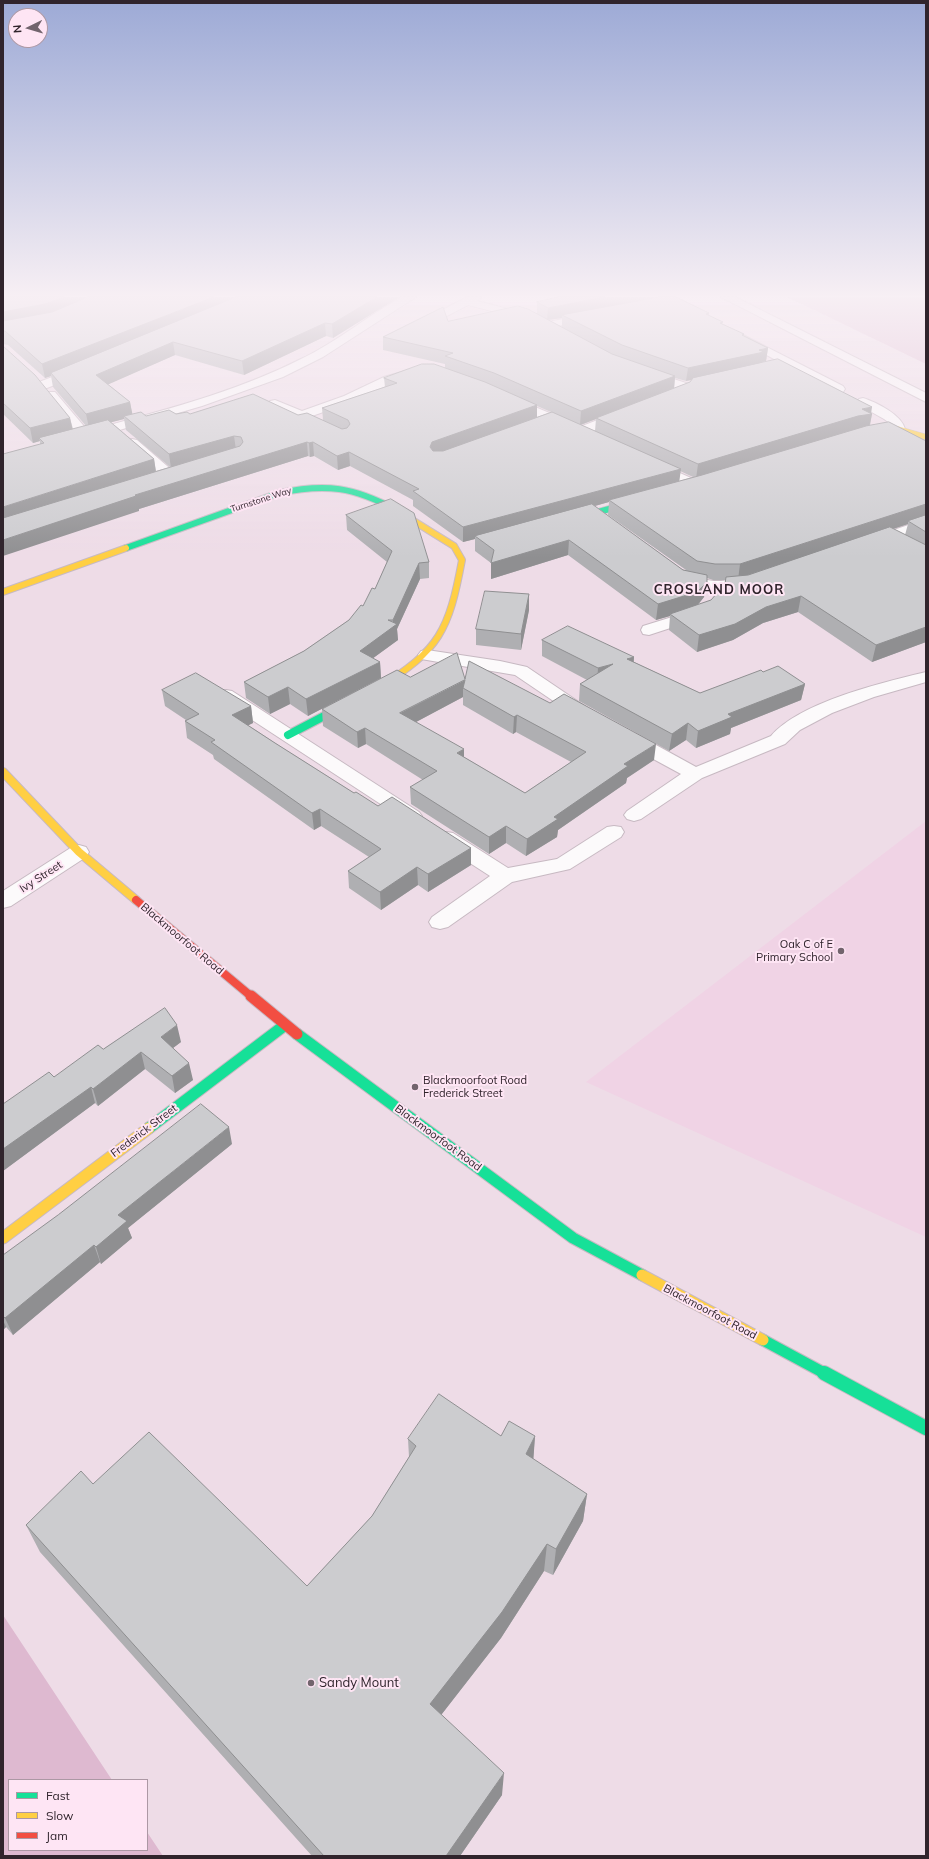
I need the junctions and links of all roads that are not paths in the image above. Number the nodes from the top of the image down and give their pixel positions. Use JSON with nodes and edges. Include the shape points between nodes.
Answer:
{"nodes":[{"id":1,"x":45,"y":384,"type":"edge"},
{"id":2,"x":253,"y":384,"type":"edge"},
{"id":3,"x":380,"y":384,"type":"edge"},
{"id":4,"x":679,"y":384,"type":"edge"},
{"id":5,"x":829,"y":384,"type":"edge"},
{"id":6,"x":898,"y":384,"type":"edge"},
{"id":7,"x":42,"y":385,"type":"joint"},
{"id":8,"x":839,"y":389,"type":"edge"},
{"id":9,"x":496,"y":394,"type":"edge"},
{"id":10,"x":926,"y":398,"type":"edge"},
{"id":11,"x":655,"y":402,"type":"edge"},
{"id":12,"x":863,"y":402,"type":"edge"},
{"id":13,"x":275,"y":404,"type":"edge"},
{"id":14,"x":634,"y":410,"type":"edge"},
{"id":15,"x":301,"y":416,"type":"junction"},
{"id":16,"x":553,"y":419,"type":"junction"},
{"id":17,"x":113,"y":427,"type":"junction"},
{"id":18,"x":322,"y":427,"type":"edge"},
{"id":19,"x":532,"y":427,"type":"edge"},
{"id":20,"x":898,"y":429,"type":"junction"},
{"id":21,"x":579,"y":432,"type":"junction"},
{"id":22,"x":85,"y":435,"type":"junction"},
{"id":23,"x":861,"y":435,"type":"edge"},
{"id":24,"x":926,"y":437,"type":"edge"},
{"id":25,"x":593,"y":438,"type":"edge"},
{"id":26,"x":70,"y":439,"type":"edge"},
{"id":27,"x":640,"y":459,"type":"edge"},
{"id":28,"x":184,"y":470,"type":"edge"},
{"id":29,"x":169,"y":474,"type":"junction"},
{"id":30,"x":154,"y":480,"type":"edge"},
{"id":31,"x":699,"y":484,"type":"joint"},
{"id":32,"x":680,"y":489,"type":"edge"},
{"id":33,"x":645,"y":499,"type":"edge"},
{"id":34,"x":594,"y":513,"type":"junction"},
{"id":35,"x":564,"y":521,"type":"edge"},
{"id":36,"x":607,"y":522,"type":"edge"},
{"id":37,"x":926,"y":523,"type":"edge"},
{"id":38,"x":889,"y":536,"type":"junction"},
{"id":39,"x":859,"y":546,"type":"edge"},
{"id":40,"x":908,"y":547,"type":"edge"},
{"id":41,"x":669,"y":567,"type":"edge"},
{"id":42,"x":769,"y":576,"type":"edge"},
{"id":43,"x":714,"y":586,"type":"junction"},
{"id":44,"x":3,"y":592,"type":"edge"},
{"id":45,"x":649,"y":630,"type":"dead end"},
{"id":46,"x":427,"y":655,"type":"junction"},
{"id":47,"x":926,"y":677,"type":"edge"},
{"id":48,"x":369,"y":693,"type":"edge"},
{"id":49,"x":224,"y":694,"type":"edge"},
{"id":50,"x":356,"y":700,"type":"edge"},
{"id":51,"x":288,"y":735,"type":"junction"},
{"id":52,"x":3,"y":772,"type":"edge"},
{"id":53,"x":695,"y":774,"type":"junction"},
{"id":54,"x":634,"y":815,"type":"dead end"},
{"id":55,"x":614,"y":832,"type":"dead end"},
{"id":56,"x":79,"y":852,"type":"junction"},
{"id":57,"x":505,"y":876,"type":"junction"},
{"id":58,"x":3,"y":901,"type":"edge"},
{"id":59,"x":440,"y":922,"type":"dead end"},
{"id":60,"x":285,"y":1025,"type":"junction"},
{"id":61,"x":3,"y":1238,"type":"edge"},
{"id":62,"x":926,"y":1428,"type":"edge"}],
"edges":[{"from":1,"to":7,"type":"street"},
{"from":2,"to":17,"type":"street","via":[[195,406]]},
{"from":3,"to":15,"type":"street","via":[[348,399]]},
{"from":4,"to":11,"type":"street","via":[[690,387]]},
{"from":5,"to":8,"type":"street"},
{"from":6,"to":10,"type":"street"},
{"from":7,"to":22,"type":"street"},
{"from":9,"to":16,"type":"street"},
{"from":12,"to":20,"type":"street","via":[[888,416],[897,423]]},
{"from":13,"to":15,"type":"street"},
{"from":14,"to":21,"type":"street"},
{"from":15,"to":18,"type":"street"},
{"from":16,"to":19,"type":"street"},
{"from":16,"to":21,"type":"street"},
{"from":17,"to":22,"type":"street"},
{"from":17,"to":29,"type":"street"},
{"from":20,"to":23,"type":"street"},
{"from":20,"to":24,"type":"street"},
{"from":21,"to":25,"type":"street"},
{"from":22,"to":26,"type":"street"},
{"from":27,"to":31,"type":"street"},
{"from":28,"to":29,"type":"street"},
{"from":29,"to":30,"type":"street"},
{"from":31,"to":32,"type":"street"},
{"from":33,"to":34,"type":"street"},
{"from":34,"to":35,"type":"street"},
{"from":34,"to":36,"type":"street"},
{"from":37,"to":38,"type":"street"},
{"from":38,"to":39,"type":"street"},
{"from":38,"to":40,"type":"street"},
{"from":41,"to":43,"type":"street","via":[[688,581]]},
{"from":42,"to":43,"type":"street","via":[[739,586]]},
{"from":43,"to":45,"type":"street","via":[[714,599],[702,612]]},
{"from":44,"to":46,"type":"street","name":"Turnstone Way","via":[[280,493],[313,487],[347,488],[394,510],[461,549],[462,560],[447,625],[442,637]]},
{"from":46,"to":48,"type":"street","name":"Turnstone Way","via":[[410,669]]},
{"from":46,"to":53,"type":"street","via":[[521,671],[565,702]]},
{"from":47,"to":53,"type":"street","via":[[873,690],[832,706],[786,730],[778,740]]},
{"from":49,"to":51,"type":"street"},
{"from":50,"to":51,"type":"street"},
{"from":51,"to":57,"type":"street"},
{"from":52,"to":56,"type":"street","name":"Blackmoorfoot Road"},
{"from":53,"to":54,"type":"street"},
{"from":55,"to":57,"type":"street","via":[[563,864]]},
{"from":56,"to":58,"type":"street","name":"Ivy Street"},
{"from":56,"to":60,"type":"street","name":"Blackmoorfoot Road"},
{"from":57,"to":59,"type":"street"},
{"from":60,"to":61,"type":"street","name":"Frederick Street"},
{"from":60,"to":62,"type":"street","name":"Blackmoorfoot Road","via":[[573,1238]]}]}
